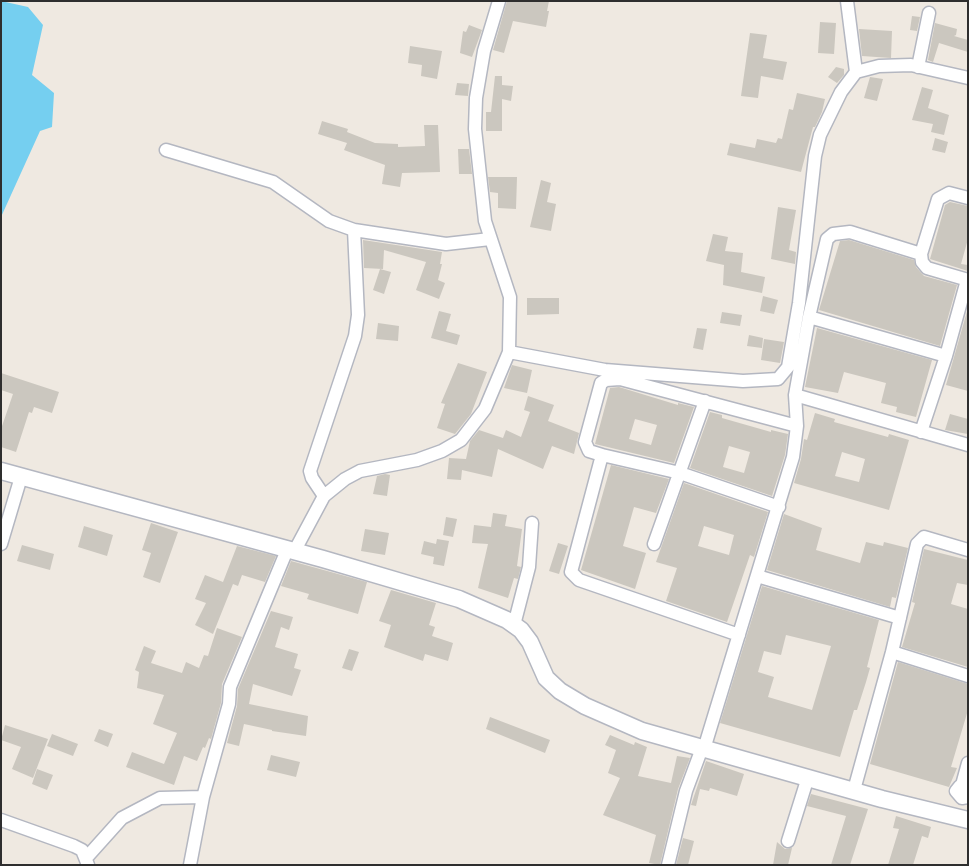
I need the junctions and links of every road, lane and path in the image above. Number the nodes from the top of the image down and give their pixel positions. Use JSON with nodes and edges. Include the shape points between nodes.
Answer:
{"nodes":[{"id":1,"x":499,"y":1,"type":"edge"},
{"id":2,"x":847,"y":1,"type":"edge"},
{"id":3,"x":929,"y":13,"type":"dead end"},
{"id":4,"x":918,"y":67,"type":"junction"},
{"id":5,"x":856,"y":72,"type":"junction"},
{"id":6,"x":968,"y":78,"type":"edge"},
{"id":7,"x":166,"y":150,"type":"dead end"},
{"id":8,"x":968,"y":198,"type":"edge"},
{"id":9,"x":354,"y":230,"type":"junction"},
{"id":10,"x":490,"y":238,"type":"junction"},
{"id":11,"x":921,"y":254,"type":"junction"},
{"id":12,"x":967,"y":280,"type":"edge"},
{"id":13,"x":809,"y":317,"type":"junction"},
{"id":14,"x":962,"y":324,"type":"edge"},
{"id":15,"x":509,"y":352,"type":"junction"},
{"id":16,"x":946,"y":356,"type":"junction"},
{"id":17,"x":795,"y":395,"type":"junction"},
{"id":18,"x":706,"y":401,"type":"junction"},
{"id":19,"x":796,"y":426,"type":"junction"},
{"id":20,"x":921,"y":432,"type":"junction"},
{"id":21,"x":968,"y":444,"type":"edge"},
{"id":22,"x":602,"y":455,"type":"junction"},
{"id":23,"x":1,"y":471,"type":"edge"},
{"id":24,"x":680,"y":473,"type":"junction"},
{"id":25,"x":21,"y":477,"type":"junction"},
{"id":26,"x":324,"y":496,"type":"junction"},
{"id":27,"x":779,"y":507,"type":"junction"},
{"id":28,"x":532,"y":523,"type":"dead end"},
{"id":29,"x":1,"y":544,"type":"edge"},
{"id":30,"x":654,"y":544,"type":"dead end"},
{"id":31,"x":968,"y":550,"type":"edge"},
{"id":32,"x":291,"y":551,"type":"junction"},
{"id":33,"x":756,"y":576,"type":"junction"},
{"id":34,"x":900,"y":618,"type":"junction"},
{"id":35,"x":514,"y":625,"type":"junction"},
{"id":36,"x":739,"y":636,"type":"junction"},
{"id":37,"x":892,"y":652,"type":"junction"},
{"id":38,"x":968,"y":676,"type":"edge"},
{"id":39,"x":703,"y":748,"type":"junction"},
{"id":40,"x":968,"y":763,"type":"edge"},
{"id":41,"x":808,"y":777,"type":"junction"},
{"id":42,"x":854,"y":790,"type":"junction"},
{"id":43,"x":964,"y":792,"type":"edge"},
{"id":44,"x":203,"y":797,"type":"junction"},
{"id":45,"x":960,"y":818,"type":"edge"},
{"id":46,"x":1,"y":820,"type":"edge"},
{"id":47,"x":788,"y":841,"type":"dead end"},
{"id":48,"x":88,"y":861,"type":"edge"},
{"id":49,"x":190,"y":865,"type":"edge"},
{"id":50,"x":668,"y":865,"type":"edge"}],
"edges":[{"from":1,"to":10,"type":"street","via":[[484,51],[476,98],[475,129],[482,204]]},
{"from":2,"to":5,"type":"street"},
{"from":3,"to":4,"type":"street"},
{"from":4,"to":5,"type":"street","via":[[879,66]]},
{"from":4,"to":6,"type":"street"},
{"from":5,"to":15,"type":"street","via":[[841,92],[820,134],[799,303],[788,367],[783,376],[772,381],[693,378],[605,370]]},
{"from":7,"to":9,"type":"street","via":[[273,182],[329,221]]},
{"from":8,"to":11,"type":"street","via":[[949,193],[938,198]]},
{"from":9,"to":10,"type":"street","via":[[446,244]]},
{"from":9,"to":26,"type":"street","via":[[358,315],[355,336],[310,471]]},
{"from":10,"to":15,"type":"street","via":[[510,297]]},
{"from":11,"to":12,"type":"street","via":[[927,268]]},
{"from":11,"to":13,"type":"street","via":[[850,232],[833,234],[827,239],[823,252]]},
{"from":12,"to":14,"type":"street"},
{"from":13,"to":16,"type":"street"},
{"from":13,"to":17,"type":"street"},
{"from":14,"to":16,"type":"street"},
{"from":15,"to":26,"type":"street","via":[[485,409],[461,440],[417,460],[360,471]]},
{"from":16,"to":20,"type":"street"},
{"from":17,"to":19,"type":"street"},
{"from":17,"to":20,"type":"street"},
{"from":18,"to":19,"type":"street"},
{"from":18,"to":22,"type":"street","via":[[620,379],[606,380],[601,383],[585,442],[589,451]]},
{"from":18,"to":24,"type":"street"},
{"from":19,"to":27,"type":"street","via":[[793,457]]},
{"from":20,"to":21,"type":"street"},
{"from":22,"to":24,"type":"street"},
{"from":22,"to":36,"type":"street","via":[[571,572],[579,580]]},
{"from":23,"to":25,"type":"street"},
{"from":24,"to":27,"type":"street"},
{"from":24,"to":30,"type":"street"},
{"from":25,"to":29,"type":"street"},
{"from":25,"to":32,"type":"street"},
{"from":26,"to":32,"type":"street"},
{"from":27,"to":33,"type":"street"},
{"from":28,"to":35,"type":"street","via":[[529,567]]},
{"from":31,"to":34,"type":"street","via":[[924,537],[917,544]]},
{"from":32,"to":35,"type":"street","via":[[459,599]]},
{"from":32,"to":44,"type":"street","via":[[230,687],[229,704]]},
{"from":33,"to":34,"type":"street"},
{"from":33,"to":36,"type":"street"},
{"from":34,"to":37,"type":"street"},
{"from":35,"to":39,"type":"street","via":[[530,642],[546,678],[560,691],[585,706],[642,731]]},
{"from":36,"to":39,"type":"street"},
{"from":37,"to":38,"type":"street"},
{"from":37,"to":42,"type":"street"},
{"from":39,"to":41,"type":"street"},
{"from":39,"to":50,"type":"street","via":[[686,791]]},
{"from":40,"to":43,"type":"street"},
{"from":41,"to":42,"type":"street"},
{"from":41,"to":47,"type":"street"},
{"from":42,"to":45,"type":"street"},
{"from":43,"to":45,"type":"street"},
{"from":44,"to":48,"type":"street","via":[[160,798],[122,818]]},
{"from":44,"to":49,"type":"street"},
{"from":46,"to":48,"type":"street","via":[[74,846],[82,850]]}]}
